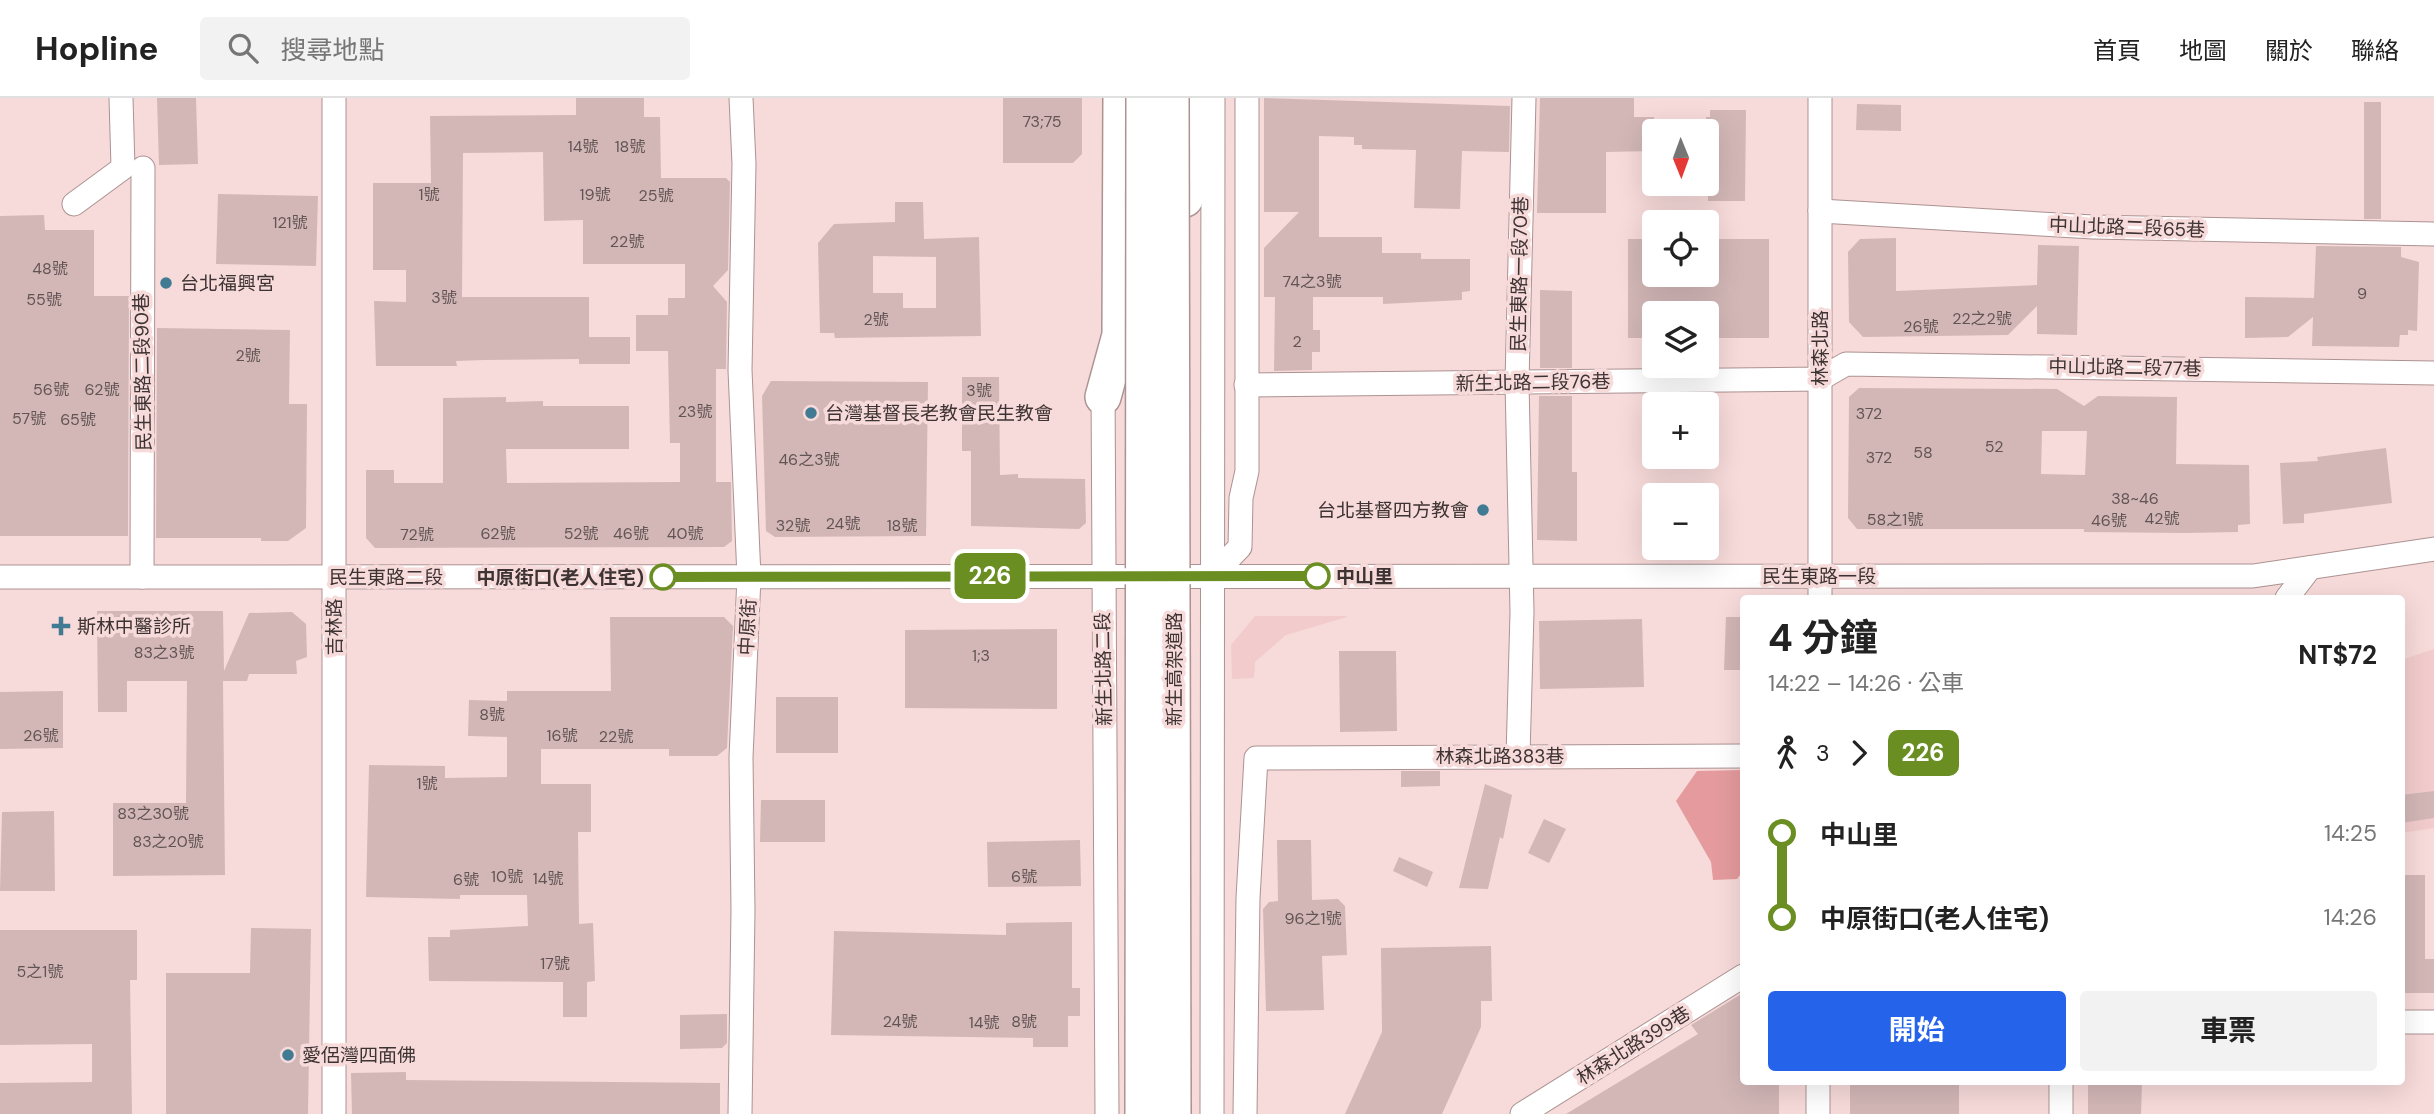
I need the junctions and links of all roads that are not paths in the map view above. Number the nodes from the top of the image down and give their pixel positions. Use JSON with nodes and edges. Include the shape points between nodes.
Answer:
{"nodes":[{"id":1,"x":121,"y":98,"type":"edge"},
{"id":2,"x":334,"y":98,"type":"edge"},
{"id":3,"x":741,"y":98,"type":"edge"},
{"id":4,"x":1104,"y":98,"type":"edge"},
{"id":5,"x":1121,"y":98,"type":"edge"},
{"id":6,"x":1144,"y":98,"type":"edge"},
{"id":7,"x":1171,"y":98,"type":"edge"},
{"id":8,"x":1191,"y":98,"type":"edge"},
{"id":9,"x":1213,"y":98,"type":"edge"},
{"id":10,"x":1247,"y":98,"type":"edge"},
{"id":11,"x":1524,"y":98,"type":"edge"},
{"id":12,"x":1820,"y":98,"type":"edge"},
{"id":13,"x":143,"y":168,"type":"dead end"},
{"id":14,"x":74,"y":204,"type":"dead end"},
{"id":15,"x":1820,"y":211,"type":"junction"},
{"id":16,"x":2434,"y":234,"type":"edge"},
{"id":17,"x":2434,"y":373,"type":"edge"},
{"id":18,"x":1172,"y":377,"type":"junction"},
{"id":19,"x":1820,"y":379,"type":"junction"},
{"id":20,"x":1517,"y":382,"type":"junction"},
{"id":21,"x":1246,"y":385,"type":"junction"},
{"id":22,"x":1103,"y":397,"type":"junction"},
{"id":23,"x":2434,"y":549,"type":"edge"},
{"id":24,"x":2310,"y":568,"type":"junction"},
{"id":25,"x":1105,"y":576,"type":"junction"},
{"id":26,"x":1207,"y":576,"type":"junction"},
{"id":27,"x":1521,"y":576,"type":"junction"},
{"id":28,"x":0,"y":577,"type":"edge"},
{"id":29,"x":142,"y":577,"type":"junction"},
{"id":30,"x":334,"y":577,"type":"junction"},
{"id":31,"x":750,"y":577,"type":"junction"},
{"id":32,"x":1820,"y":587,"type":"edge"},
{"id":33,"x":2289,"y":595,"type":"edge"},
{"id":34,"x":1518,"y":756,"type":"junction"},
{"id":35,"x":1740,"y":756,"type":"edge"},
{"id":36,"x":1214,"y":817,"type":"junction"},
{"id":37,"x":1251,"y":820,"type":"junction"},
{"id":38,"x":1740,"y":978,"type":"edge"},
{"id":39,"x":2405,"y":1021,"type":"edge"},
{"id":40,"x":2434,"y":1023,"type":"edge"},
{"id":41,"x":1818,"y":1085,"type":"edge"},
{"id":42,"x":2061,"y":1085,"type":"edge"},
{"id":43,"x":334,"y":1114,"type":"edge"},
{"id":44,"x":740,"y":1114,"type":"edge"},
{"id":45,"x":1107,"y":1114,"type":"edge"},
{"id":46,"x":1143,"y":1114,"type":"edge"},
{"id":47,"x":1173,"y":1114,"type":"edge"},
{"id":48,"x":1212,"y":1114,"type":"edge"},
{"id":49,"x":1245,"y":1114,"type":"edge"},
{"id":50,"x":1522,"y":1114,"type":"edge"},
{"id":51,"x":1818,"y":1114,"type":"edge"},
{"id":52,"x":2061,"y":1114,"type":"edge"}],
"edges":[{"from":1,"to":14,"type":"street","via":[[123,168]]},
{"from":2,"to":30,"type":"street","name":"吉林路"},
{"from":3,"to":31,"type":"street","name":"中原街","via":[[740,370]]},
{"from":4,"to":22,"type":"street","name":"新生北路二段"},
{"from":5,"to":22,"type":"highway","via":[[1120,335]]},
{"from":6,"to":46,"type":"highway","name":"新生高架道路","bridge":true},
{"from":7,"to":18,"type":"highway","name":"新生高架道路","bridge":true},
{"from":8,"to":18,"type":"highway","bridge":true},
{"from":9,"to":26,"type":"street"},
{"from":10,"to":21,"type":"street"},
{"from":11,"to":20,"type":"street","name":"民生東路一段70巷"},
{"from":12,"to":15,"type":"street","name":"林森北路"},
{"from":13,"to":29,"type":"street","name":"民生東路二段90巷"},
{"from":15,"to":16,"type":"street","name":"中山北路二段65巷","via":[[2093,227]]},
{"from":15,"to":19,"type":"street","name":"林森北路"},
{"from":17,"to":19,"type":"street","name":"中山北路二段77巷","via":[[1846,364]]},
{"from":18,"to":47,"type":"highway","name":"新生高架道路","bridge":true},
{"from":19,"to":20,"type":"street","name":"新生北路二段76巷"},
{"from":19,"to":32,"type":"street","name":"林森北路"},
{"from":20,"to":21,"type":"street","name":"新生北路二段76巷"},
{"from":20,"to":27,"type":"street","name":"民生東路一段70巷"},
{"from":21,"to":26,"type":"street","via":[[1247,471],[1240,547]]},
{"from":22,"to":25,"type":"street","name":"新生北路二段"},
{"from":23,"to":24,"type":"street","name":"民生東路一段"},
{"from":24,"to":32,"type":"street","name":"民生東路一段","via":[[2253,576]]},
{"from":24,"to":33,"type":"street"},
{"from":25,"to":26,"type":"street","name":"民生東路一段","bridge":true},
{"from":25,"to":31,"type":"street","name":"民生東路二段"},
{"from":25,"to":45,"type":"street","name":"新生北路二段"},
{"from":26,"to":27,"type":"street","name":"民生東路一段"},
{"from":26,"to":36,"type":"street"},
{"from":27,"to":32,"type":"street","name":"民生東路一段"},
{"from":27,"to":34,"type":"street","name":"民生東路一段70巷"},
{"from":28,"to":29,"type":"street","name":"民生東路二段"},
{"from":29,"to":30,"type":"street","name":"民生東路二段"},
{"from":30,"to":31,"type":"street","name":"民生東路二段"},
{"from":30,"to":43,"type":"street","name":"吉林路"},
{"from":31,"to":44,"type":"street","name":"中原街","via":[[741,757]]},
{"from":34,"to":35,"type":"street","name":"林森北路383巷"},
{"from":34,"to":37,"type":"street","name":"林森北路383巷","via":[[1256,758]]},
{"from":36,"to":37,"type":"street"},
{"from":36,"to":48,"type":"street"},
{"from":37,"to":49,"type":"street"},
{"from":38,"to":50,"type":"street","name":"林森北路399巷"},
{"from":39,"to":40,"type":"street"},
{"from":41,"to":51,"type":"street"},
{"from":42,"to":52,"type":"street"}]}
